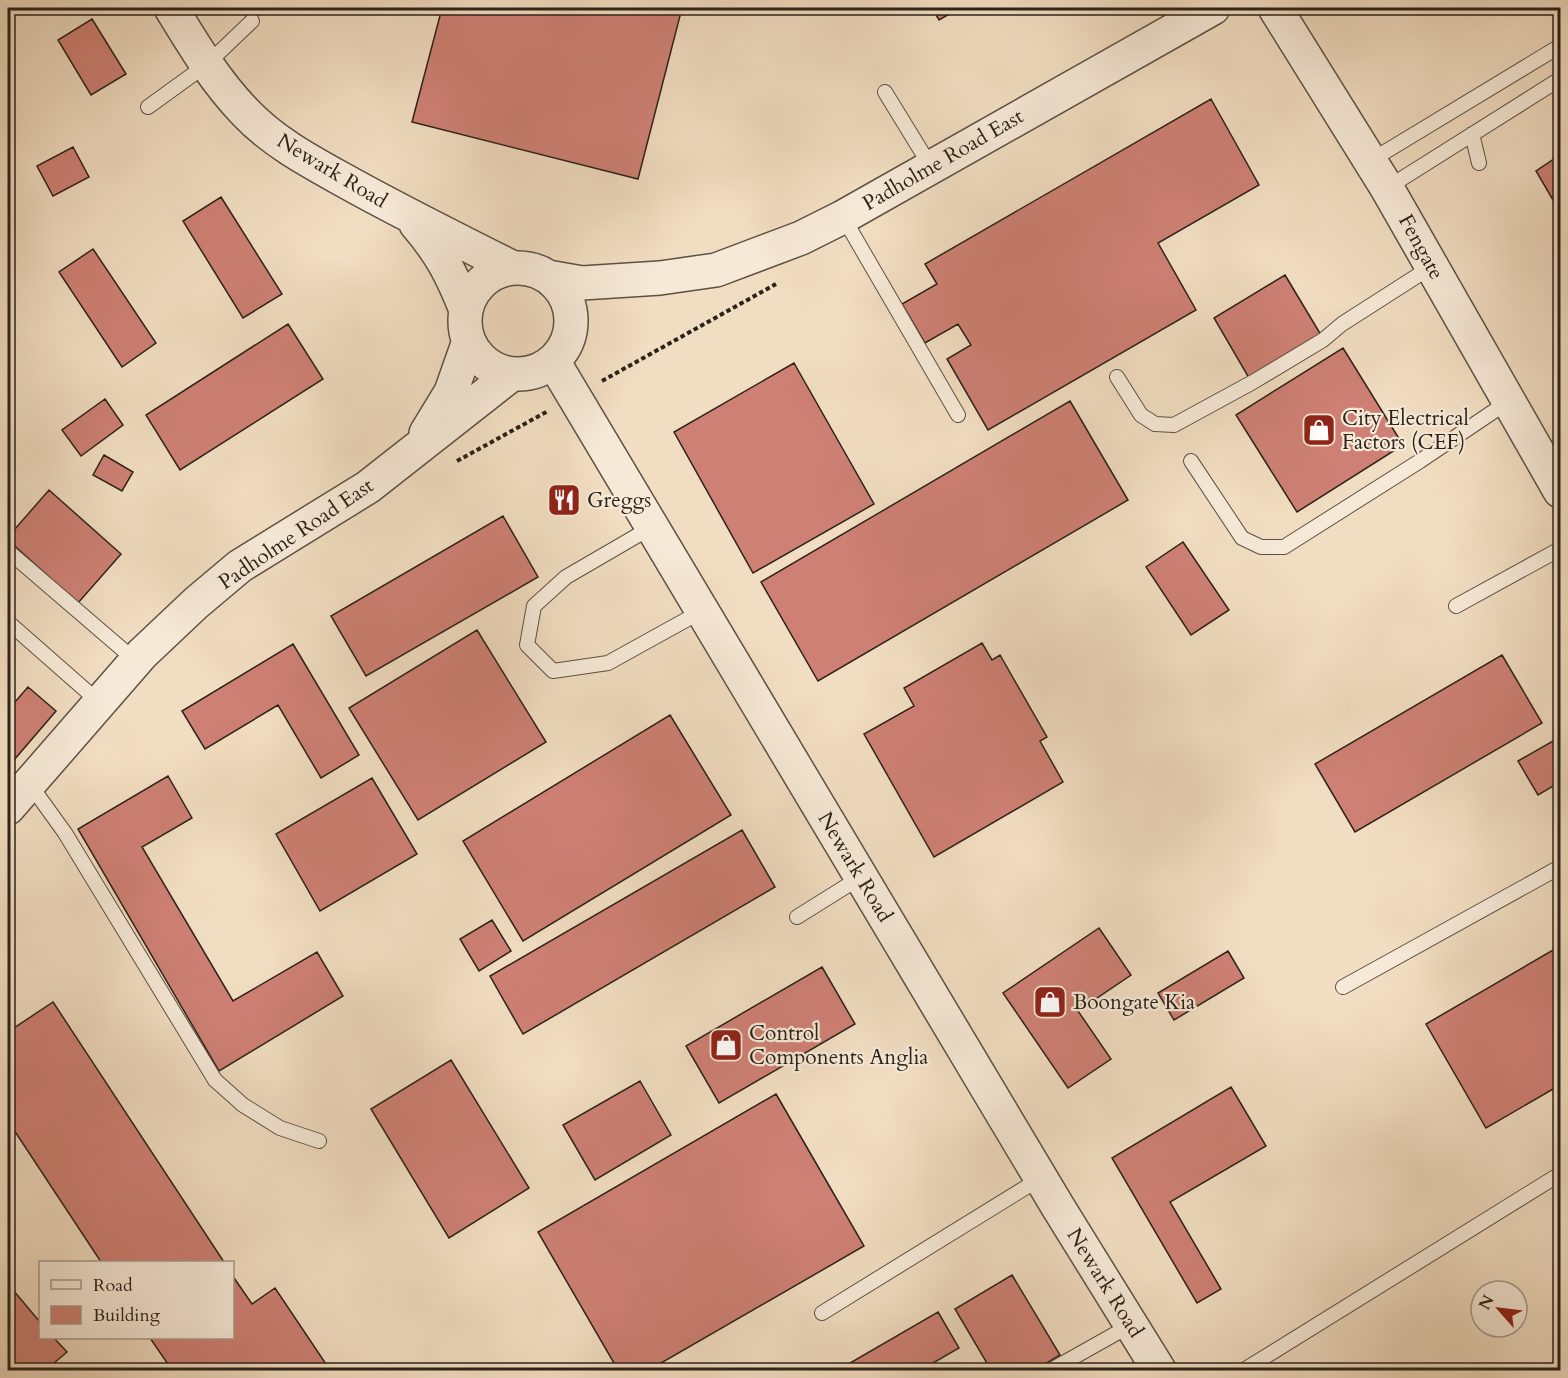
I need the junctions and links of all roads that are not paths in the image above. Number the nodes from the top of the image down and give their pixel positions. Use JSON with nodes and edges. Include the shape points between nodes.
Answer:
{"nodes":[{"id":1,"x":171,"y":8,"type":"edge"},
{"id":2,"x":1213,"y":8,"type":"edge"},
{"id":3,"x":1275,"y":8,"type":"edge"},
{"id":4,"x":252,"y":21,"type":"dead end"},
{"id":5,"x":1560,"y":46,"type":"edge"},
{"id":6,"x":206,"y":65,"type":"junction"},
{"id":7,"x":1560,"y":79,"type":"edge"},
{"id":8,"x":885,"y":92,"type":"dead end"},
{"id":9,"x":148,"y":107,"type":"dead end"},
{"id":10,"x":1472,"y":134,"type":"junction"},
{"id":11,"x":1370,"y":160,"type":"junction"},
{"id":12,"x":1479,"y":163,"type":"dead end"},
{"id":13,"x":931,"y":167,"type":"junction"},
{"id":14,"x":1387,"y":188,"type":"junction"},
{"id":15,"x":409,"y":216,"type":"junction"},
{"id":16,"x":843,"y":217,"type":"junction"},
{"id":17,"x":1431,"y":267,"type":"junction"},
{"id":18,"x":513,"y":268,"type":"junction"},
{"id":19,"x":548,"y":277,"type":"junction"},
{"id":20,"x":660,"y":278,"type":"junction"},
{"id":21,"x":571,"y":320,"type":"junction"},
{"id":22,"x":467,"y":326,"type":"junction"},
{"id":23,"x":553,"y":361,"type":"junction"},
{"id":24,"x":512,"y":374,"type":"junction"},
{"id":25,"x":1117,"y":377,"type":"dead end"},
{"id":26,"x":1509,"y":401,"type":"junction"},
{"id":27,"x":957,"y":415,"type":"dead end"},
{"id":28,"x":417,"y":448,"type":"junction"},
{"id":29,"x":1191,"y":461,"type":"dead end"},
{"id":30,"x":1560,"y":491,"type":"edge"},
{"id":31,"x":652,"y":527,"type":"junction"},
{"id":32,"x":1560,"y":549,"type":"edge"},
{"id":33,"x":8,"y":551,"type":"edge"},
{"id":34,"x":1456,"y":606,"type":"dead end"},
{"id":35,"x":702,"y":611,"type":"junction"},
{"id":36,"x":8,"y":622,"type":"edge"},
{"id":37,"x":136,"y":661,"type":"junction"},
{"id":38,"x":99,"y":702,"type":"junction"},
{"id":39,"x":29,"y":783,"type":"junction"},
{"id":40,"x":8,"y":808,"type":"edge"},
{"id":41,"x":1560,"y":867,"type":"edge"},
{"id":42,"x":861,"y":877,"type":"junction"},
{"id":43,"x":797,"y":917,"type":"dead end"},
{"id":44,"x":1343,"y":987,"type":"dead end"},
{"id":45,"x":319,"y":1141,"type":"dead end"},
{"id":46,"x":1560,"y":1173,"type":"edge"},
{"id":47,"x":1041,"y":1178,"type":"junction"},
{"id":48,"x":822,"y":1313,"type":"dead end"},
{"id":49,"x":1131,"y":1325,"type":"junction"},
{"id":50,"x":1051,"y":1371,"type":"edge"},
{"id":51,"x":1159,"y":1371,"type":"edge"},
{"id":52,"x":1244,"y":1371,"type":"edge"}],
"edges":[{"from":1,"to":6,"type":"street","name":"Newark Road"},
{"from":2,"to":13,"type":"street","name":"Padholme Road East"},
{"from":3,"to":11,"type":"street","name":"Fengate"},
{"from":4,"to":6,"type":"lane"},
{"from":5,"to":11,"type":"lane"},
{"from":6,"to":9,"type":"lane"},
{"from":6,"to":15,"type":"street","name":"Newark Road","via":[[245,113],[272,135],[303,157]]},
{"from":7,"to":10,"type":"lane"},
{"from":8,"to":13,"type":"lane"},
{"from":10,"to":12,"type":"lane"},
{"from":10,"to":14,"type":"lane"},
{"from":11,"to":14,"type":"street","name":"Fengate"},
{"from":13,"to":16,"type":"street","name":"Padholme Road East"},
{"from":14,"to":17,"type":"street","name":"Fengate"},
{"from":15,"to":18,"type":"street","name":"Newark Road"},
{"from":15,"to":22,"type":"street","name":"Newark Road","via":[[436,247],[453,277]]},
{"from":16,"to":20,"type":"street","name":"Padholme Road East","via":[[801,238],[716,270]]},
{"from":16,"to":27,"type":"lane"},
{"from":17,"to":25,"type":"lane","via":[[1323,340],[1174,425],[1155,424],[1141,415]]},
{"from":17,"to":26,"type":"street","name":"Fengate"},
{"from":18,"to":19,"type":"street"},
{"from":18,"to":22,"type":"street","name":"Padholme Road East","via":[[483,281],[472,294]]},
{"from":19,"to":20,"type":"street","via":[[582,283]]},
{"from":19,"to":21,"type":"street","via":[[568,303]]},
{"from":20,"to":21,"type":"street","via":[[586,307]]},
{"from":21,"to":23,"type":"street","via":[[563,349]]},
{"from":22,"to":24,"type":"street","via":[[476,353],[498,370]]},
{"from":22,"to":28,"type":"street","name":"Padholme Road East","via":[[451,392]]},
{"from":23,"to":24,"type":"street","name":"Padholme Road East","via":[[527,374]]},
{"from":23,"to":31,"type":"street","name":"Newark Road"},
{"from":24,"to":28,"type":"street","name":"Padholme Road East"},
{"from":26,"to":29,"type":"lane","via":[[1284,547],[1261,547],[1242,538]]},
{"from":26,"to":30,"type":"street","name":"Fengate"},
{"from":28,"to":37,"type":"street","name":"Padholme Road East","via":[[368,487],[240,566]]},
{"from":31,"to":35,"type":"street","name":"Newark Road"},
{"from":31,"to":35,"type":"lane","via":[[566,577],[534,606],[527,645],[553,670],[608,663]]},
{"from":32,"to":34,"type":"lane"},
{"from":33,"to":37,"type":"lane"},
{"from":35,"to":42,"type":"street","name":"Newark Road"},
{"from":36,"to":38,"type":"lane"},
{"from":37,"to":38,"type":"street","name":"Padholme Road East"},
{"from":38,"to":39,"type":"street","name":"Padholme Road East"},
{"from":39,"to":40,"type":"street","name":"Padholme Road East"},
{"from":39,"to":45,"type":"lane","via":[[65,833],[215,1080],[243,1106],[280,1128]]},
{"from":41,"to":44,"type":"lane"},
{"from":42,"to":43,"type":"lane"},
{"from":42,"to":47,"type":"street","name":"Newark Road"},
{"from":46,"to":52,"type":"lane"},
{"from":47,"to":48,"type":"lane"},
{"from":47,"to":49,"type":"street","name":"Newark Road"},
{"from":49,"to":50,"type":"lane"},
{"from":49,"to":51,"type":"street","name":"Newark Road"}]}
